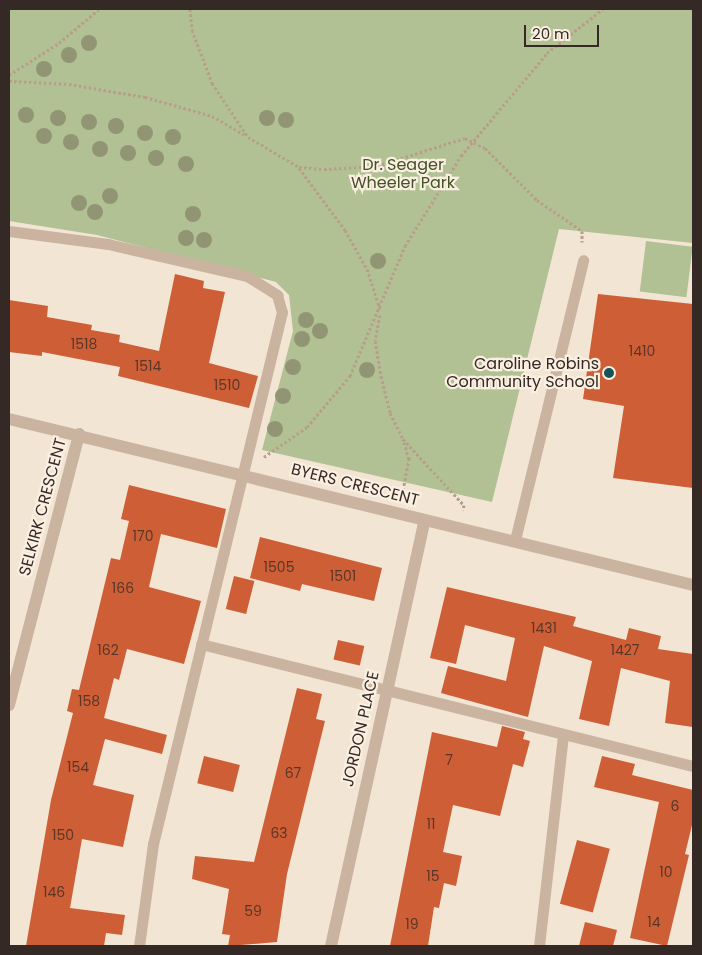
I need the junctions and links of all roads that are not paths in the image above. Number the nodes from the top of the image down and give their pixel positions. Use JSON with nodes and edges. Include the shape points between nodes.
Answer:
{"nodes":[{"id":1,"x":9,"y":231,"type":"edge"},
{"id":2,"x":583,"y":260,"type":"road end"},
{"id":3,"x":9,"y":419,"type":"edge"},
{"id":4,"x":79,"y":434,"type":"junction"},
{"id":5,"x":245,"y":474,"type":"junction"},
{"id":6,"x":425,"y":520,"type":"junction"},
{"id":7,"x":515,"y":540,"type":"junction"},
{"id":8,"x":693,"y":584,"type":"edge"},
{"id":9,"x":201,"y":644,"type":"junction"},
{"id":10,"x":386,"y":691,"type":"junction"},
{"id":11,"x":9,"y":705,"type":"edge"},
{"id":12,"x":563,"y":736,"type":"junction"},
{"id":13,"x":693,"y":766,"type":"edge"},
{"id":14,"x":139,"y":946,"type":"edge"},
{"id":15,"x":331,"y":946,"type":"edge"},
{"id":16,"x":539,"y":946,"type":"edge"}],
"edges":[{"from":1,"to":5,"type":"lane","via":[[108,244],[247,276],[277,295],[282,312],[279,332]]},
{"from":2,"to":7,"type":"lane"},
{"from":3,"to":4,"type":"street","name":"BYERS CRESCENT"},
{"from":4,"to":5,"type":"street","name":"BYERS CRESCENT"},
{"from":4,"to":11,"type":"street","name":"SELKIRK CRESCENT"},
{"from":5,"to":6,"type":"street","name":"BYERS CRESCENT"},
{"from":5,"to":9,"type":"lane"},
{"from":6,"to":7,"type":"street","name":"BYERS CRESCENT"},
{"from":6,"to":10,"type":"street","name":"JORDON PLACE"},
{"from":7,"to":8,"type":"street","name":"BYERS CRESCENT"},
{"from":9,"to":10,"type":"lane"},
{"from":9,"to":14,"type":"lane","via":[[153,844]]},
{"from":10,"to":12,"type":"lane"},
{"from":10,"to":15,"type":"street","name":"JORDON PLACE"},
{"from":12,"to":13,"type":"lane"},
{"from":12,"to":16,"type":"lane"}]}
